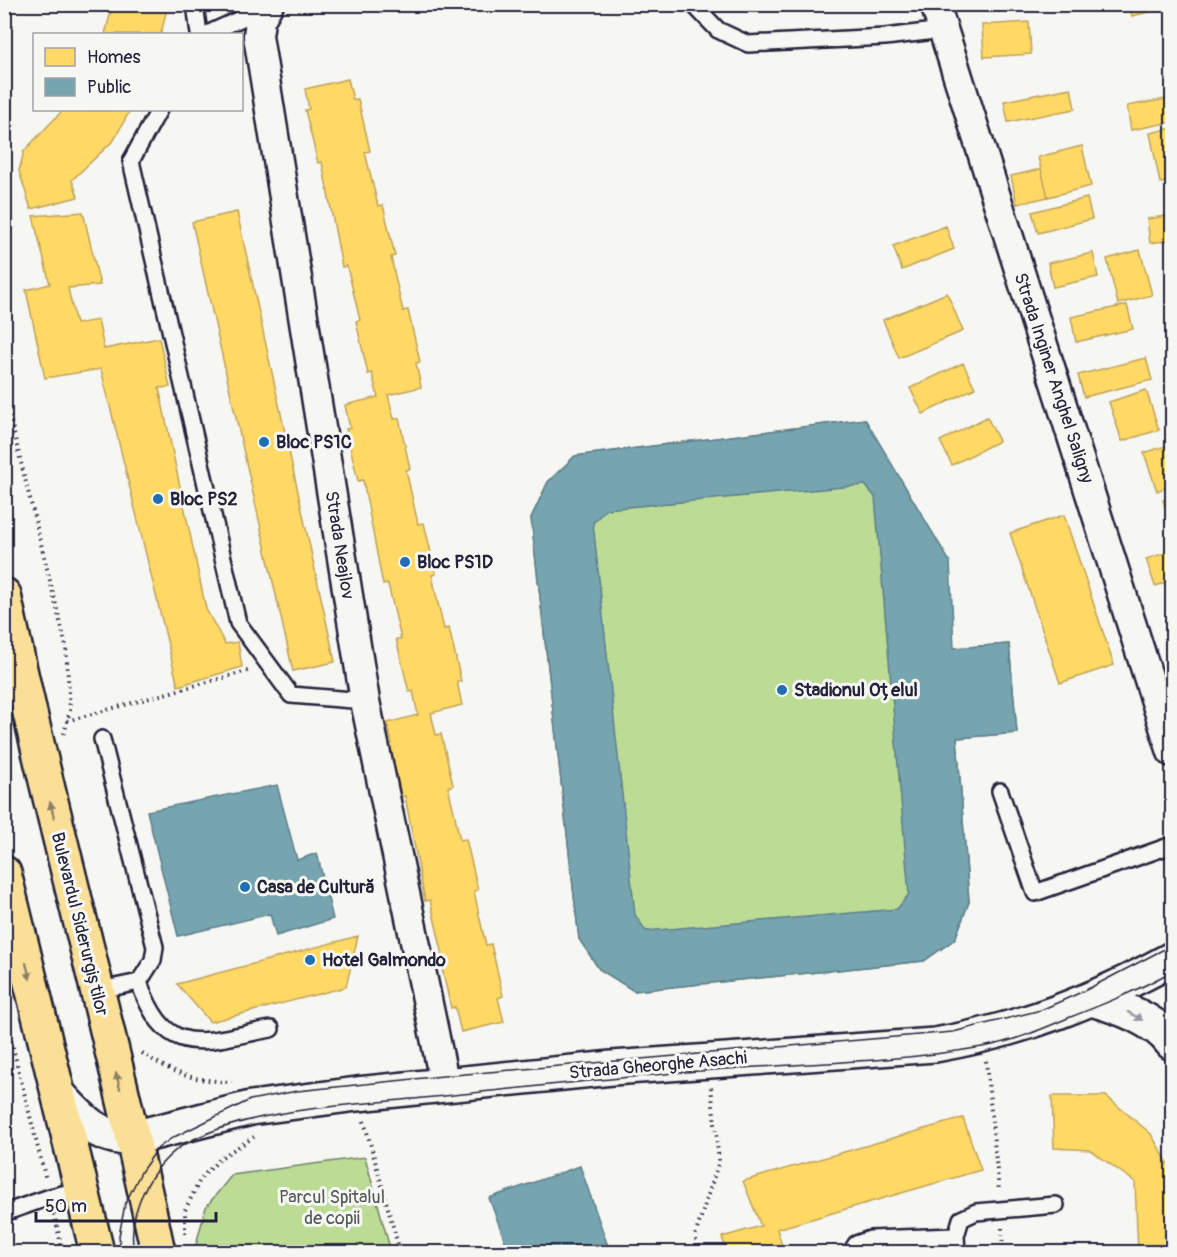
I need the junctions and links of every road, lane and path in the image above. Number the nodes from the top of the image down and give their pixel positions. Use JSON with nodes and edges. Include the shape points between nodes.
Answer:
{"nodes":[{"id":1,"x":195,"y":4,"type":"edge"},
{"id":2,"x":693,"y":4,"type":"edge"},
{"id":3,"x":268,"y":5,"type":"edge"},
{"id":4,"x":939,"y":17,"type":"edge"},
{"id":5,"x":199,"y":33,"type":"edge"},
{"id":6,"x":209,"y":33,"type":"edge"},
{"id":7,"x":158,"y":111,"type":"edge"},
{"id":8,"x":4,"y":595,"type":"edge"},
{"id":9,"x":269,"y":665,"type":"junction"},
{"id":10,"x":365,"y":701,"type":"junction"},
{"id":11,"x":67,"y":721,"type":"dead end"},
{"id":12,"x":102,"y":739,"type":"dead end"},
{"id":13,"x":1173,"y":752,"type":"edge"},
{"id":14,"x":1000,"y":791,"type":"dead end"},
{"id":15,"x":1173,"y":845,"type":"edge"},
{"id":16,"x":4,"y":873,"type":"edge"},
{"id":17,"x":1173,"y":959,"type":"edge"},
{"id":18,"x":139,"y":982,"type":"junction"},
{"id":19,"x":96,"y":991,"type":"junction"},
{"id":20,"x":1091,"y":999,"type":"junction"},
{"id":21,"x":4,"y":1012,"type":"edge"},
{"id":22,"x":271,"y":1029,"type":"dead end"},
{"id":23,"x":984,"y":1036,"type":"junction"},
{"id":24,"x":1173,"y":1044,"type":"edge"},
{"id":25,"x":709,"y":1060,"type":"junction"},
{"id":26,"x":442,"y":1085,"type":"junction"},
{"id":27,"x":357,"y":1094,"type":"junction"},
{"id":28,"x":60,"y":1097,"type":"junction"},
{"id":29,"x":133,"y":1138,"type":"junction"},
{"id":30,"x":82,"y":1189,"type":"junction"},
{"id":31,"x":50,"y":1197,"type":"junction"},
{"id":32,"x":1056,"y":1205,"type":"dead end"},
{"id":33,"x":1001,"y":1209,"type":"junction"},
{"id":34,"x":4,"y":1213,"type":"edge"},
{"id":35,"x":956,"y":1236,"type":"junction"},
{"id":36,"x":63,"y":1252,"type":"edge"},
{"id":37,"x":97,"y":1252,"type":"edge"},
{"id":38,"x":158,"y":1252,"type":"edge"},
{"id":39,"x":400,"y":1252,"type":"edge"},
{"id":40,"x":700,"y":1252,"type":"edge"},
{"id":41,"x":851,"y":1252,"type":"edge"},
{"id":42,"x":957,"y":1252,"type":"edge"},
{"id":43,"x":1004,"y":1252,"type":"edge"}],
"edges":[{"from":1,"to":5,"type":"lane"},
{"from":2,"to":4,"type":"lane","via":[[718,30],[748,44],[885,37]]},
{"from":3,"to":6,"type":"lane"},
{"from":3,"to":10,"type":"street","name":"Strada Neajlov","via":[[260,20],[258,36]]},
{"from":4,"to":13,"type":"street","name":"Strada Inginer Anghel Saligny"},
{"from":7,"to":9,"type":"lane","via":[[131,161],[238,623]]},
{"from":19,"to":8,"type":"main road","name":"Bulevardul Siderurgiștilor","one_way":true},
{"from":9,"to":10,"type":"lane","via":[[291,695]]},
{"from":9,"to":11,"type":"path"},
{"from":10,"to":26,"type":"street","name":"Strada Neajlov"},
{"from":12,"to":18,"type":"lane","via":[[155,947],[153,960]]},
{"from":14,"to":15,"type":"lane","via":[[1035,893]]},
{"from":16,"to":28,"type":"main road","one_way":true},
{"from":17,"to":20,"type":"street","name":"Strada Gheorghe Asachi"},
{"from":18,"to":19,"type":"lane"},
{"from":18,"to":22,"type":"lane","via":[[148,1008],[163,1029],[179,1039],[200,1042]]},
{"from":29,"to":19,"type":"main road","name":"Bulevardul Siderurgiștilor","one_way":true},
{"from":20,"to":23,"type":"street","name":"Strada Gheorghe Asachi","via":[[1040,1020]]},
{"from":20,"to":24,"type":"street","one_way":true,"via":[[1139,1017]]},
{"from":21,"to":31,"type":"path"},
{"from":23,"to":25,"type":"street","name":"Strada Gheorghe Asachi","via":[[935,1044]]},
{"from":23,"to":33,"type":"path"},
{"from":25,"to":26,"type":"street","name":"Strada Gheorghe Asachi"},
{"from":25,"to":40,"type":"path","via":[[718,1161],[695,1236]]},
{"from":26,"to":27,"type":"street","name":"Strada Gheorghe Asachi"},
{"from":27,"to":29,"type":"street","name":"Strada Gheorghe Asachi","via":[[252,1108]]},
{"from":27,"to":39,"type":"path"},
{"from":28,"to":29,"type":"street","via":[[96,1131],[115,1138]]},
{"from":28,"to":30,"type":"main road"},
{"from":29,"to":38,"type":"main road","name":"Bulevardul Siderurgiștilor"},
{"from":30,"to":31,"type":"lane"},
{"from":30,"to":37,"type":"main road"},
{"from":31,"to":34,"type":"lane"},
{"from":31,"to":36,"type":"path"},
{"from":32,"to":33,"type":"lane"},
{"from":33,"to":35,"type":"lane","via":[[976,1212],[962,1219]]},
{"from":33,"to":43,"type":"path"},
{"from":35,"to":41,"type":"lane","via":[[870,1239],[856,1244]]},
{"from":35,"to":42,"type":"lane"}]}
